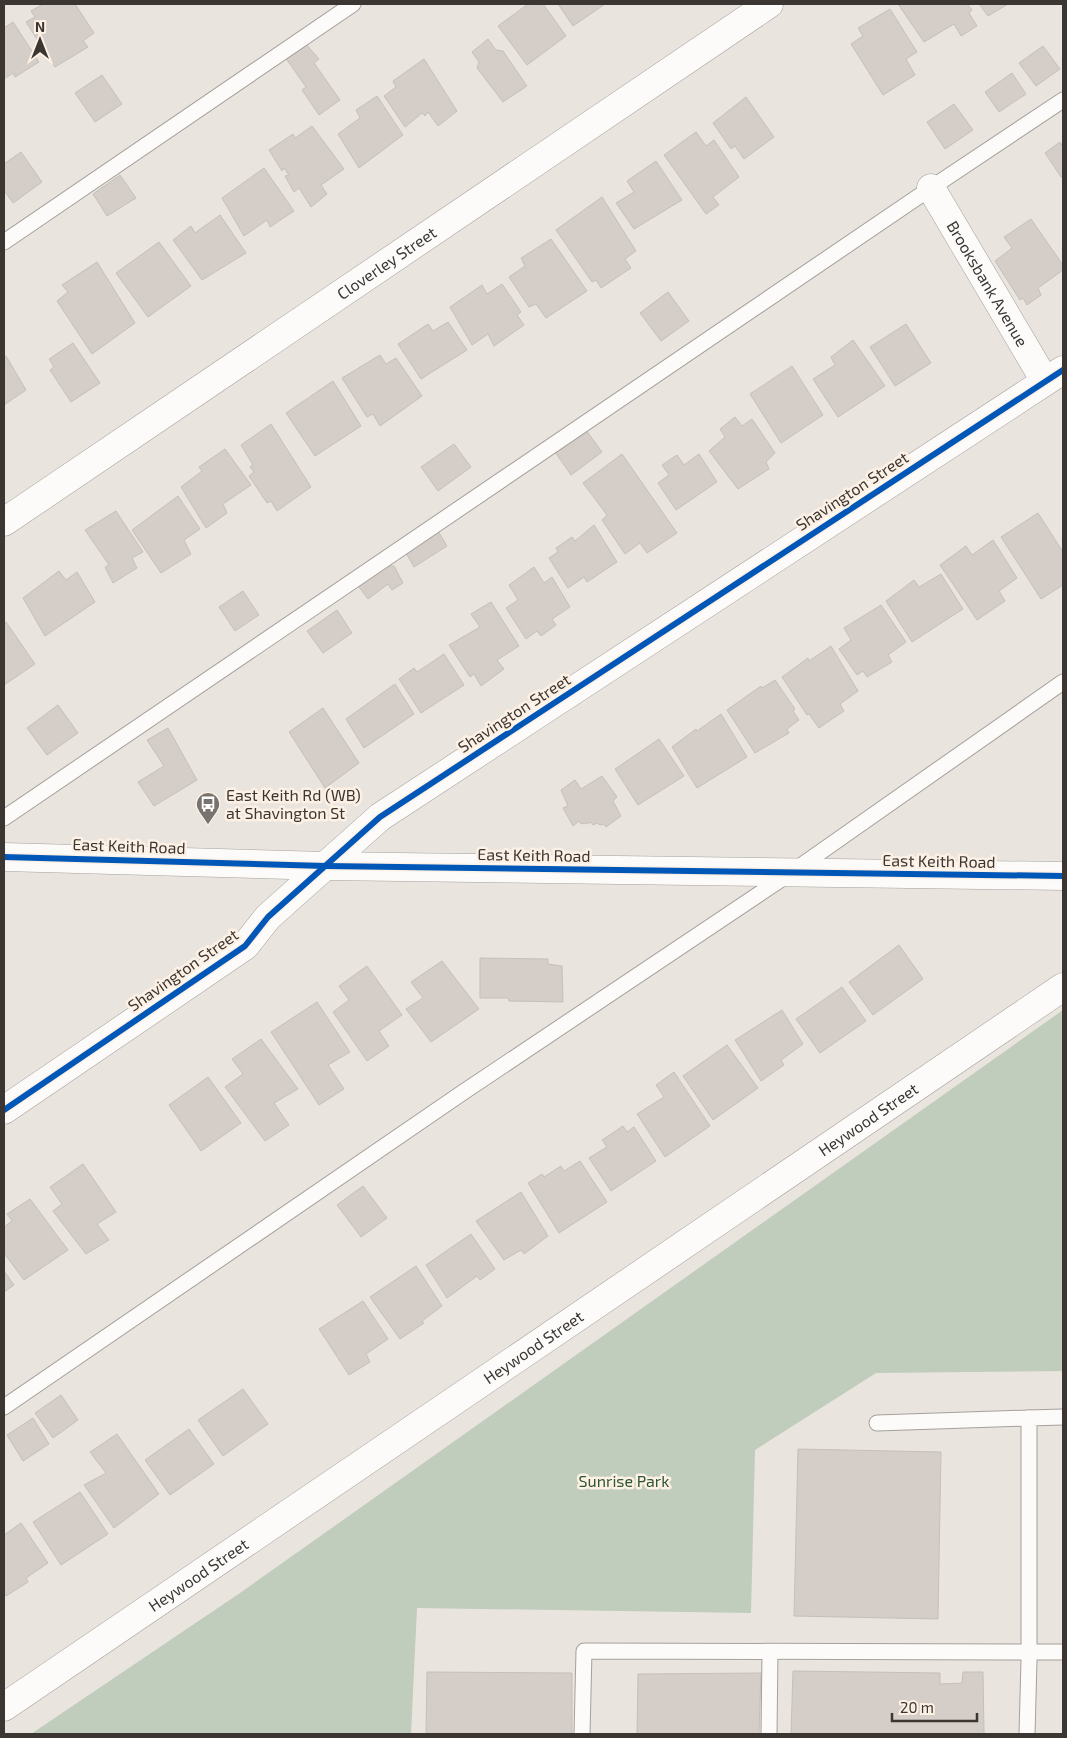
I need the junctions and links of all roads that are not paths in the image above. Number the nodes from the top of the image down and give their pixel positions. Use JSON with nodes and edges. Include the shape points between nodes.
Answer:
{"nodes":[{"id":1,"x":353,"y":4,"type":"edge"},
{"id":2,"x":770,"y":4,"type":"edge"},
{"id":3,"x":1063,"y":100,"type":"edge"},
{"id":4,"x":931,"y":188,"type":"junction"},
{"id":5,"x":4,"y":242,"type":"edge"},
{"id":6,"x":1054,"y":375,"type":"edge"},
{"id":7,"x":4,"y":522,"type":"edge"},
{"id":8,"x":1063,"y":682,"type":"edge"},
{"id":9,"x":4,"y":818,"type":"edge"},
{"id":10,"x":4,"y":857,"type":"edge"},
{"id":11,"x":326,"y":866,"type":"junction"},
{"id":12,"x":792,"y":872,"type":"junction"},
{"id":13,"x":1063,"y":876,"type":"edge"},
{"id":14,"x":1063,"y":987,"type":"edge"},
{"id":15,"x":4,"y":1110,"type":"edge"},
{"id":16,"x":4,"y":1406,"type":"edge"},
{"id":17,"x":1029,"y":1418,"type":"junction"},
{"id":18,"x":1063,"y":1418,"type":"edge"},
{"id":19,"x":877,"y":1423,"type":"dead end"},
{"id":20,"x":770,"y":1652,"type":"junction"},
{"id":21,"x":1028,"y":1652,"type":"junction"},
{"id":22,"x":1063,"y":1652,"type":"edge"},
{"id":23,"x":4,"y":1707,"type":"edge"},
{"id":24,"x":582,"y":1734,"type":"edge"},
{"id":25,"x":769,"y":1734,"type":"edge"},
{"id":26,"x":1027,"y":1734,"type":"edge"}],
"edges":[{"from":1,"to":5,"type":"lane"},
{"from":2,"to":7,"type":"street","name":"Cloverley Street"},
{"from":3,"to":4,"type":"lane"},
{"from":4,"to":6,"type":"street","name":"Brooksbank Avenue"},
{"from":4,"to":9,"type":"lane"},
{"from":6,"to":11,"type":"street","name":"Shavington Street","via":[[380,817]]},
{"from":8,"to":12,"type":"lane"},
{"from":10,"to":11,"type":"street","name":"East Keith Road"},
{"from":11,"to":12,"type":"street","name":"East Keith Road"},
{"from":11,"to":15,"type":"street","name":"Shavington Street","via":[[268,917],[245,946]]},
{"from":12,"to":13,"type":"street","name":"East Keith Road"},
{"from":12,"to":16,"type":"lane"},
{"from":14,"to":23,"type":"street","name":"Heywood Street"},
{"from":17,"to":18,"type":"lane"},
{"from":17,"to":19,"type":"lane"},
{"from":17,"to":21,"type":"lane"},
{"from":20,"to":21,"type":"lane"},
{"from":20,"to":24,"type":"lane","via":[[584,1651]]},
{"from":20,"to":25,"type":"lane"},
{"from":21,"to":22,"type":"lane"},
{"from":21,"to":26,"type":"lane"}]}
